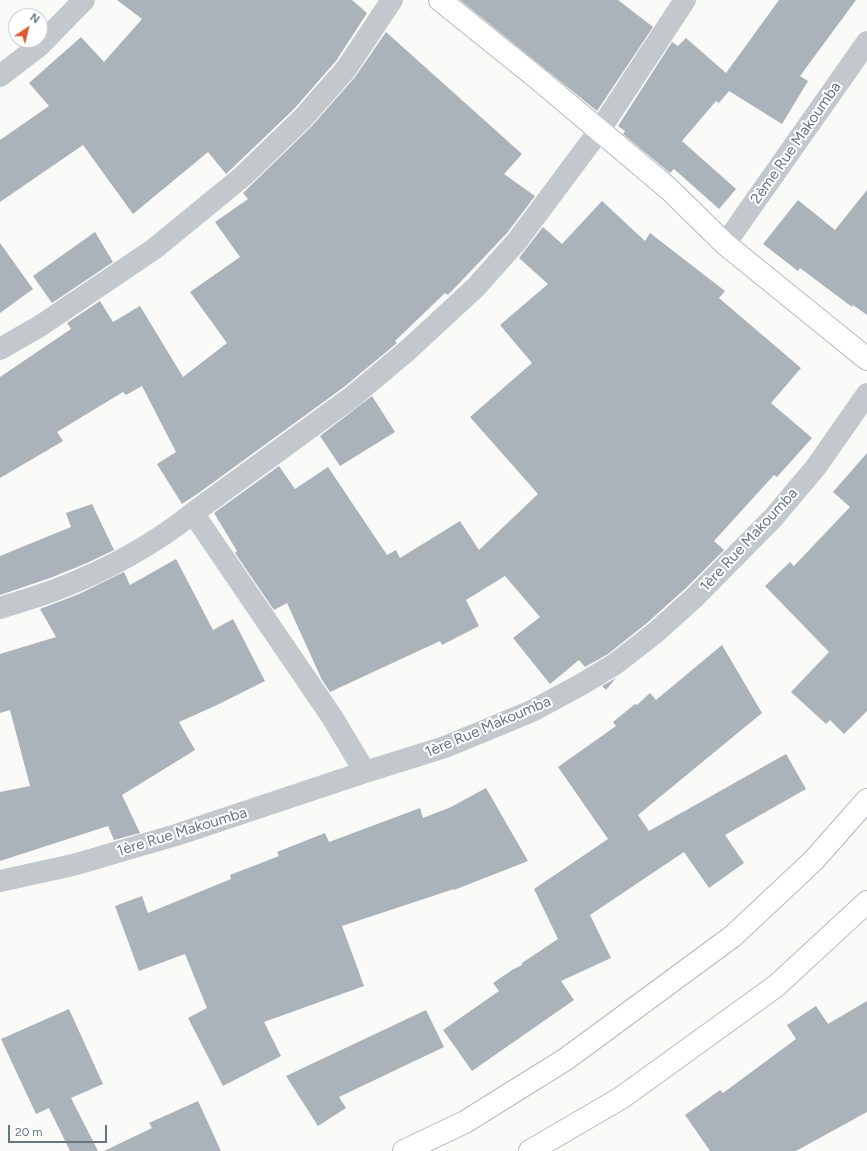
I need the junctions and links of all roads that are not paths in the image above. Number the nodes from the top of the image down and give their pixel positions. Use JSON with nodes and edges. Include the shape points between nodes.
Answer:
{"nodes":[{"id":1,"x":84,"y":0,"type":"edge"},
{"id":2,"x":392,"y":0,"type":"edge"},
{"id":3,"x":440,"y":0,"type":"edge"},
{"id":4,"x":685,"y":0,"type":"edge"},
{"id":5,"x":867,"y":42,"type":"edge"},
{"id":6,"x":0,"y":76,"type":"edge"},
{"id":7,"x":599,"y":131,"type":"junction"},
{"id":8,"x":725,"y":244,"type":"junction"},
{"id":9,"x":0,"y":349,"type":"edge"},
{"id":10,"x":867,"y":359,"type":"edge"},
{"id":11,"x":867,"y":394,"type":"edge"},
{"id":12,"x":193,"y":513,"type":"junction"},
{"id":13,"x":0,"y":608,"type":"edge"},
{"id":14,"x":365,"y":772,"type":"junction"},
{"id":15,"x":867,"y":800,"type":"edge"},
{"id":16,"x":0,"y":881,"type":"edge"},
{"id":17,"x":867,"y":902,"type":"edge"},
{"id":18,"x":404,"y":1151,"type":"edge"},
{"id":19,"x":530,"y":1151,"type":"edge"}],
"edges":[{"from":1,"to":6,"type":"street","via":[[39,46]]},
{"from":2,"to":9,"type":"street","via":[[346,69],[303,118],[242,177],[154,250],[40,326]]},
{"from":3,"to":7,"type":"main road"},
{"from":4,"to":7,"type":"street"},
{"from":5,"to":8,"type":"street","name":"2ème Rue Makoumba"},
{"from":7,"to":8,"type":"main road","via":[[669,189]]},
{"from":7,"to":12,"type":"street","via":[[517,241],[471,293],[352,397]]},
{"from":8,"to":10,"type":"main road"},
{"from":11,"to":14,"type":"street","name":"1ère Rue Makoumba","via":[[816,467],[773,518],[696,597],[615,664],[532,711],[445,748]]},
{"from":12,"to":13,"type":"street","via":[[172,530],[120,562],[54,591]]},
{"from":12,"to":14,"type":"street","via":[[332,717]]},
{"from":14,"to":16,"type":"street","name":"1ère Rue Makoumba","via":[[176,835],[73,865]]},
{"from":15,"to":18,"type":"main road","via":[[814,860],[733,936],[566,1059],[465,1122]]},
{"from":17,"to":19,"type":"main road","via":[[776,986],[621,1098]]}]}
